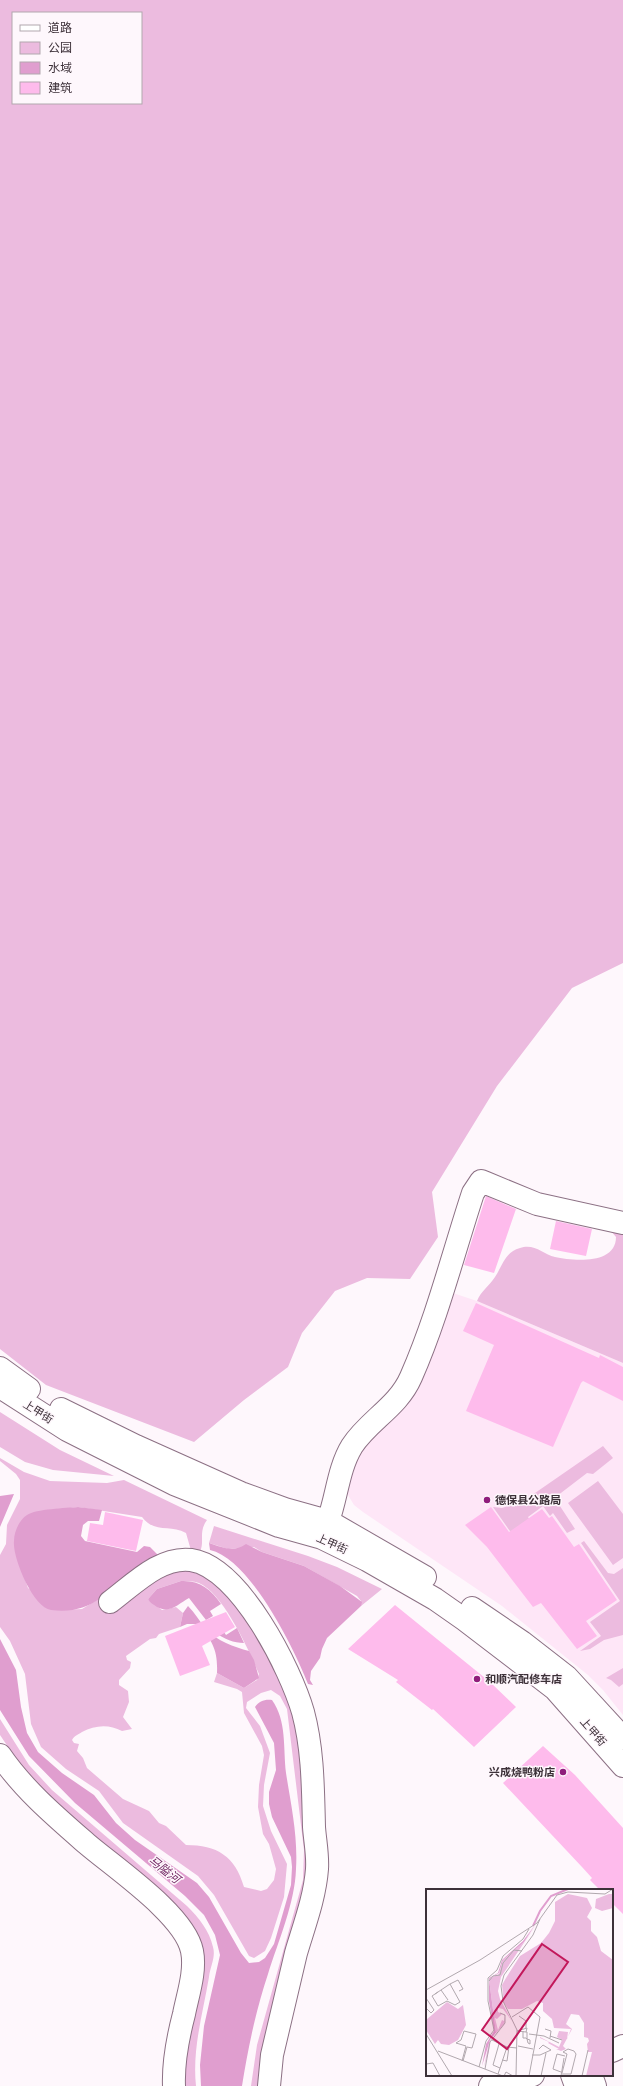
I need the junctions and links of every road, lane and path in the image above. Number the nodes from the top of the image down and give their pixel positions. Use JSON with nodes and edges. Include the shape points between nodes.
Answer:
{"nodes":[{"id":1,"x":623,"y":1223,"type":"edge"},
{"id":2,"x":0,"y":1368,"type":"edge"},
{"id":3,"x":0,"y":1386,"type":"edge"},
{"id":4,"x":328,"y":1521,"type":"junction"},
{"id":5,"x":110,"y":1602,"type":"dead end"},
{"id":6,"x":623,"y":1738,"type":"edge"},
{"id":7,"x":0,"y":1755,"type":"edge"},
{"id":8,"x":623,"y":1766,"type":"edge"},
{"id":9,"x":623,"y":2046,"type":"edge"},
{"id":10,"x":613,"y":2051,"type":"edge"},
{"id":11,"x":529,"y":2076,"type":"edge"},
{"id":12,"x":572,"y":2076,"type":"edge"},
{"id":13,"x":591,"y":2076,"type":"edge"},
{"id":14,"x":174,"y":2086,"type":"edge"},
{"id":15,"x":269,"y":2086,"type":"edge"},
{"id":16,"x":490,"y":2086,"type":"edge"},
{"id":17,"x":576,"y":2086,"type":"edge"},
{"id":18,"x":595,"y":2086,"type":"edge"}],
"edges":[{"from":1,"to":4,"type":"street","via":[[537,1204],[481,1181],[477,1184],[444,1287],[410,1378],[391,1408],[362,1434],[352,1447],[338,1480]]},
{"from":2,"to":4,"type":"street","name":"上甲街","via":[[76,1418],[136,1446],[241,1493]]},
{"from":3,"to":8,"type":"street","name":"上甲街","via":[[67,1430],[126,1461],[232,1508],[279,1526],[322,1538],[367,1560],[435,1599],[555,1689]]},
{"from":4,"to":6,"type":"street","name":"上甲街","via":[[417,1572],[522,1642],[567,1677]]},
{"from":5,"to":15,"type":"street","via":[[162,1566],[190,1560],[203,1564],[234,1586],[250,1608],[285,1668],[301,1708],[312,1772],[317,1869],[272,2056]]},
{"from":7,"to":14,"type":"street","via":[[11,1771],[57,1818],[157,1902],[175,1920],[187,1938],[192,1950],[193,1964],[178,2042]]},
{"from":9,"to":10,"type":"street"},
{"from":11,"to":16,"type":"street"},
{"from":12,"to":17,"type":"street"},
{"from":13,"to":18,"type":"street"}]}
